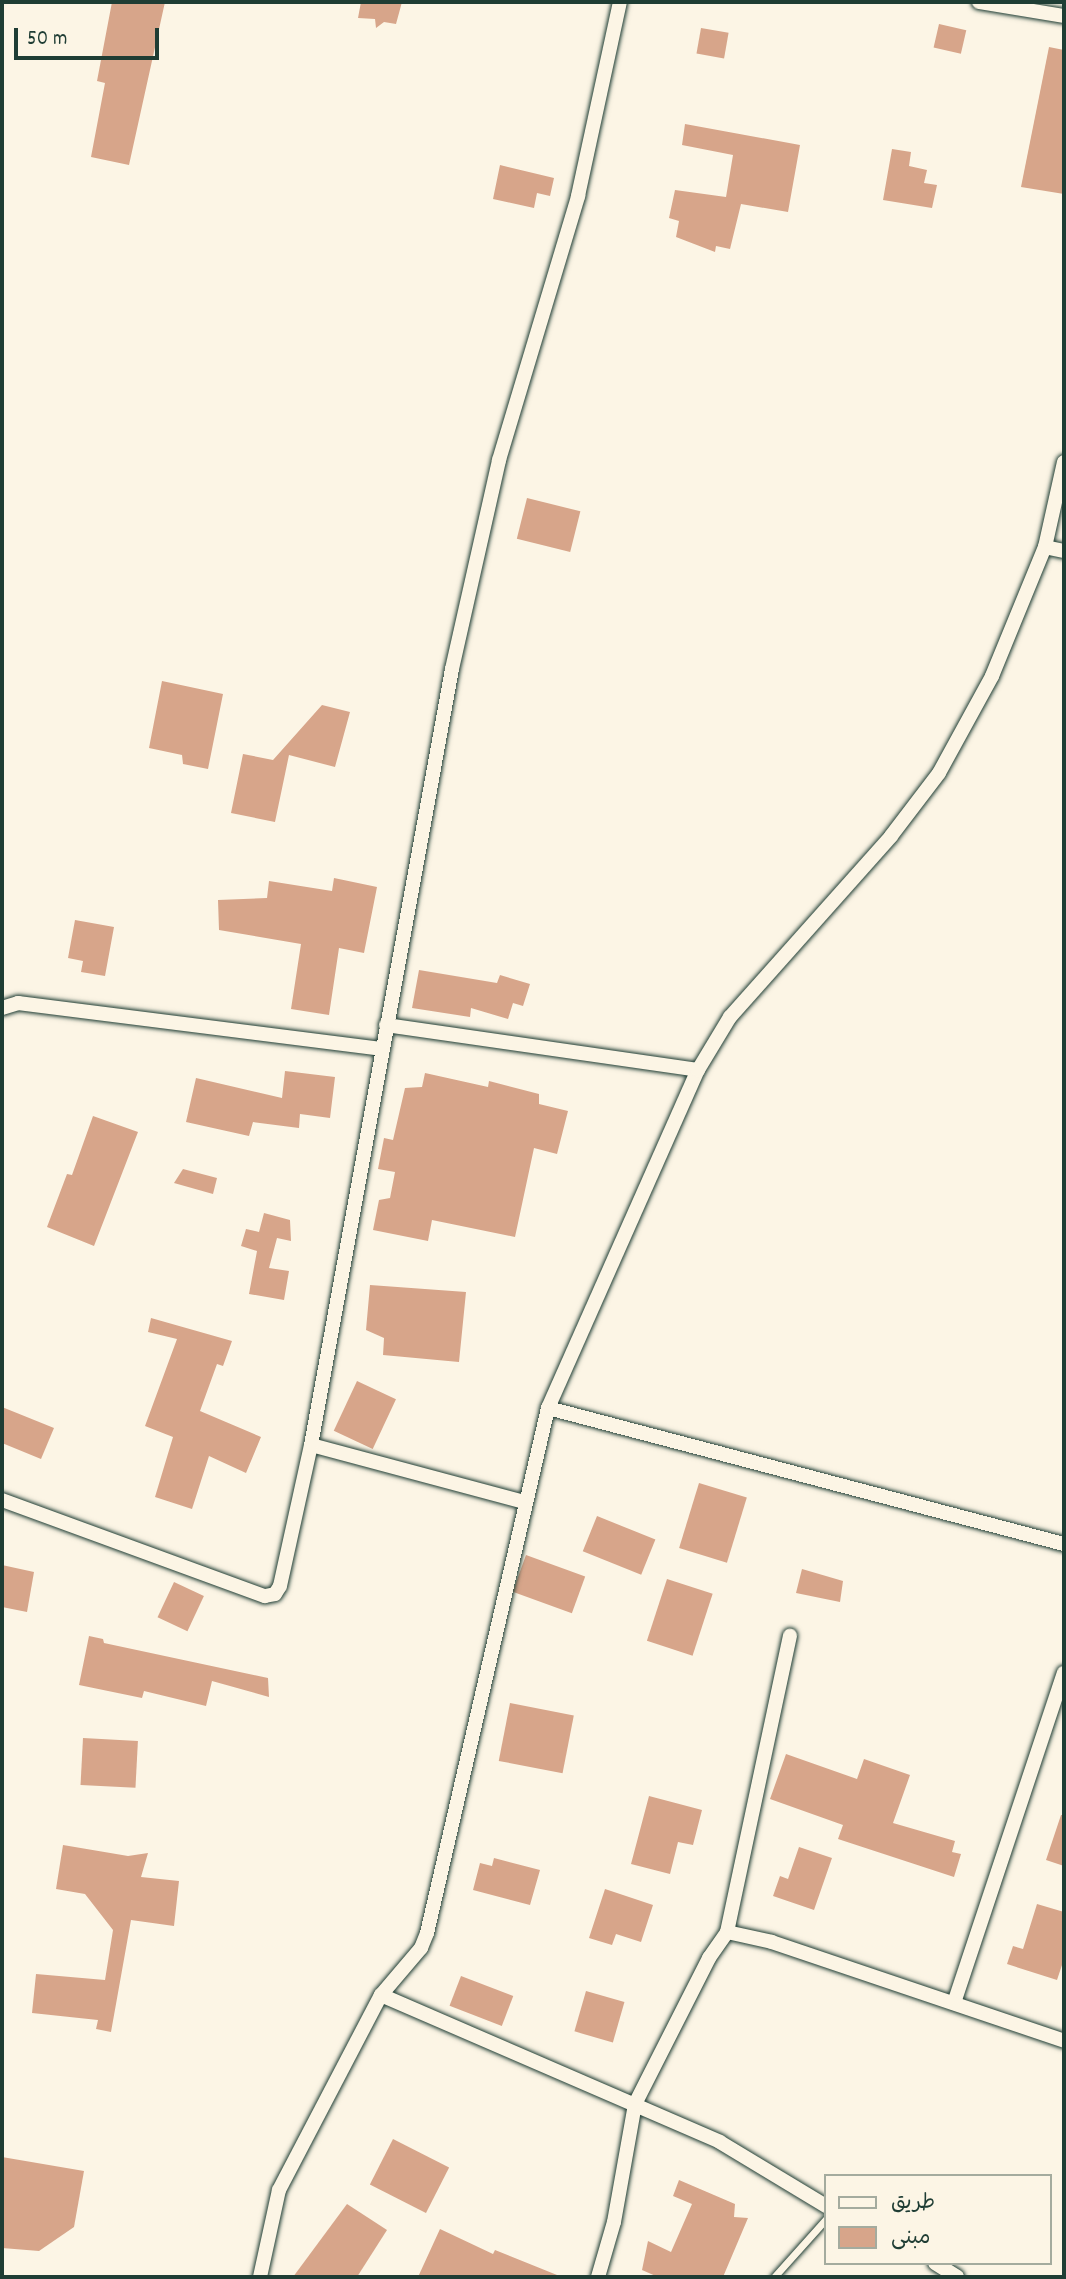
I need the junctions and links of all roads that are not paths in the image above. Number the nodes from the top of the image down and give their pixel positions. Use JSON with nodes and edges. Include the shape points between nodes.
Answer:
{"nodes":[{"id":1,"x":620,"y":2,"type":"edge"},
{"id":2,"x":979,"y":2,"type":"edge"},
{"id":3,"x":1064,"y":16,"type":"edge"},
{"id":4,"x":1064,"y":462,"type":"edge"},
{"id":5,"x":1045,"y":547,"type":"junction"},
{"id":6,"x":1064,"y":551,"type":"edge"},
{"id":7,"x":2,"y":1008,"type":"edge"},
{"id":8,"x":387,"y":1025,"type":"junction"},
{"id":9,"x":383,"y":1049,"type":"junction"},
{"id":10,"x":698,"y":1070,"type":"junction"},
{"id":11,"x":548,"y":1408,"type":"junction"},
{"id":12,"x":311,"y":1445,"type":"junction"},
{"id":13,"x":2,"y":1500,"type":"edge"},
{"id":14,"x":524,"y":1502,"type":"junction"},
{"id":15,"x":1064,"y":1544,"type":"edge"},
{"id":16,"x":790,"y":1636,"type":"dead end"},
{"id":17,"x":1064,"y":1673,"type":"edge"},
{"id":18,"x":727,"y":1932,"type":"junction"},
{"id":19,"x":381,"y":1995,"type":"junction"},
{"id":20,"x":954,"y":2003,"type":"junction"},
{"id":21,"x":1064,"y":2041,"type":"edge"},
{"id":22,"x":635,"y":2104,"type":"junction"},
{"id":23,"x":824,"y":2205,"type":"edge"},
{"id":24,"x":824,"y":2221,"type":"edge"},
{"id":25,"x":937,"y":2265,"type":"edge"},
{"id":26,"x":260,"y":2277,"type":"edge"},
{"id":27,"x":597,"y":2277,"type":"edge"},
{"id":28,"x":774,"y":2277,"type":"edge"},
{"id":29,"x":957,"y":2277,"type":"edge"}],
"edges":[{"from":1,"to":8,"type":"street","via":[[579,196],[499,460],[452,669]]},
{"from":2,"to":3,"type":"street"},
{"from":4,"to":5,"type":"street"},
{"from":5,"to":6,"type":"street"},
{"from":5,"to":10,"type":"street","via":[[992,676],[939,772],[891,836],[730,1017]]},
{"from":7,"to":9,"type":"street","via":[[18,1003]]},
{"from":8,"to":9,"type":"street"},
{"from":8,"to":10,"type":"street"},
{"from":9,"to":12,"type":"street"},
{"from":10,"to":11,"type":"street"},
{"from":11,"to":14,"type":"street"},
{"from":11,"to":15,"type":"street"},
{"from":12,"to":13,"type":"street","via":[[280,1586],[275,1594],[265,1596]]},
{"from":12,"to":14,"type":"street"},
{"from":14,"to":19,"type":"street","via":[[427,1933],[421,1948]]},
{"from":16,"to":18,"type":"street"},
{"from":17,"to":20,"type":"street"},
{"from":18,"to":20,"type":"street","via":[[772,1942]]},
{"from":18,"to":22,"type":"street","via":[[709,1958]]},
{"from":19,"to":22,"type":"street"},
{"from":19,"to":26,"type":"street","via":[[279,2190]]},
{"from":20,"to":21,"type":"street"},
{"from":22,"to":23,"type":"street","via":[[720,2141]]},
{"from":22,"to":27,"type":"street","via":[[614,2222]]},
{"from":24,"to":28,"type":"lane"},
{"from":25,"to":29,"type":"street"}]}
